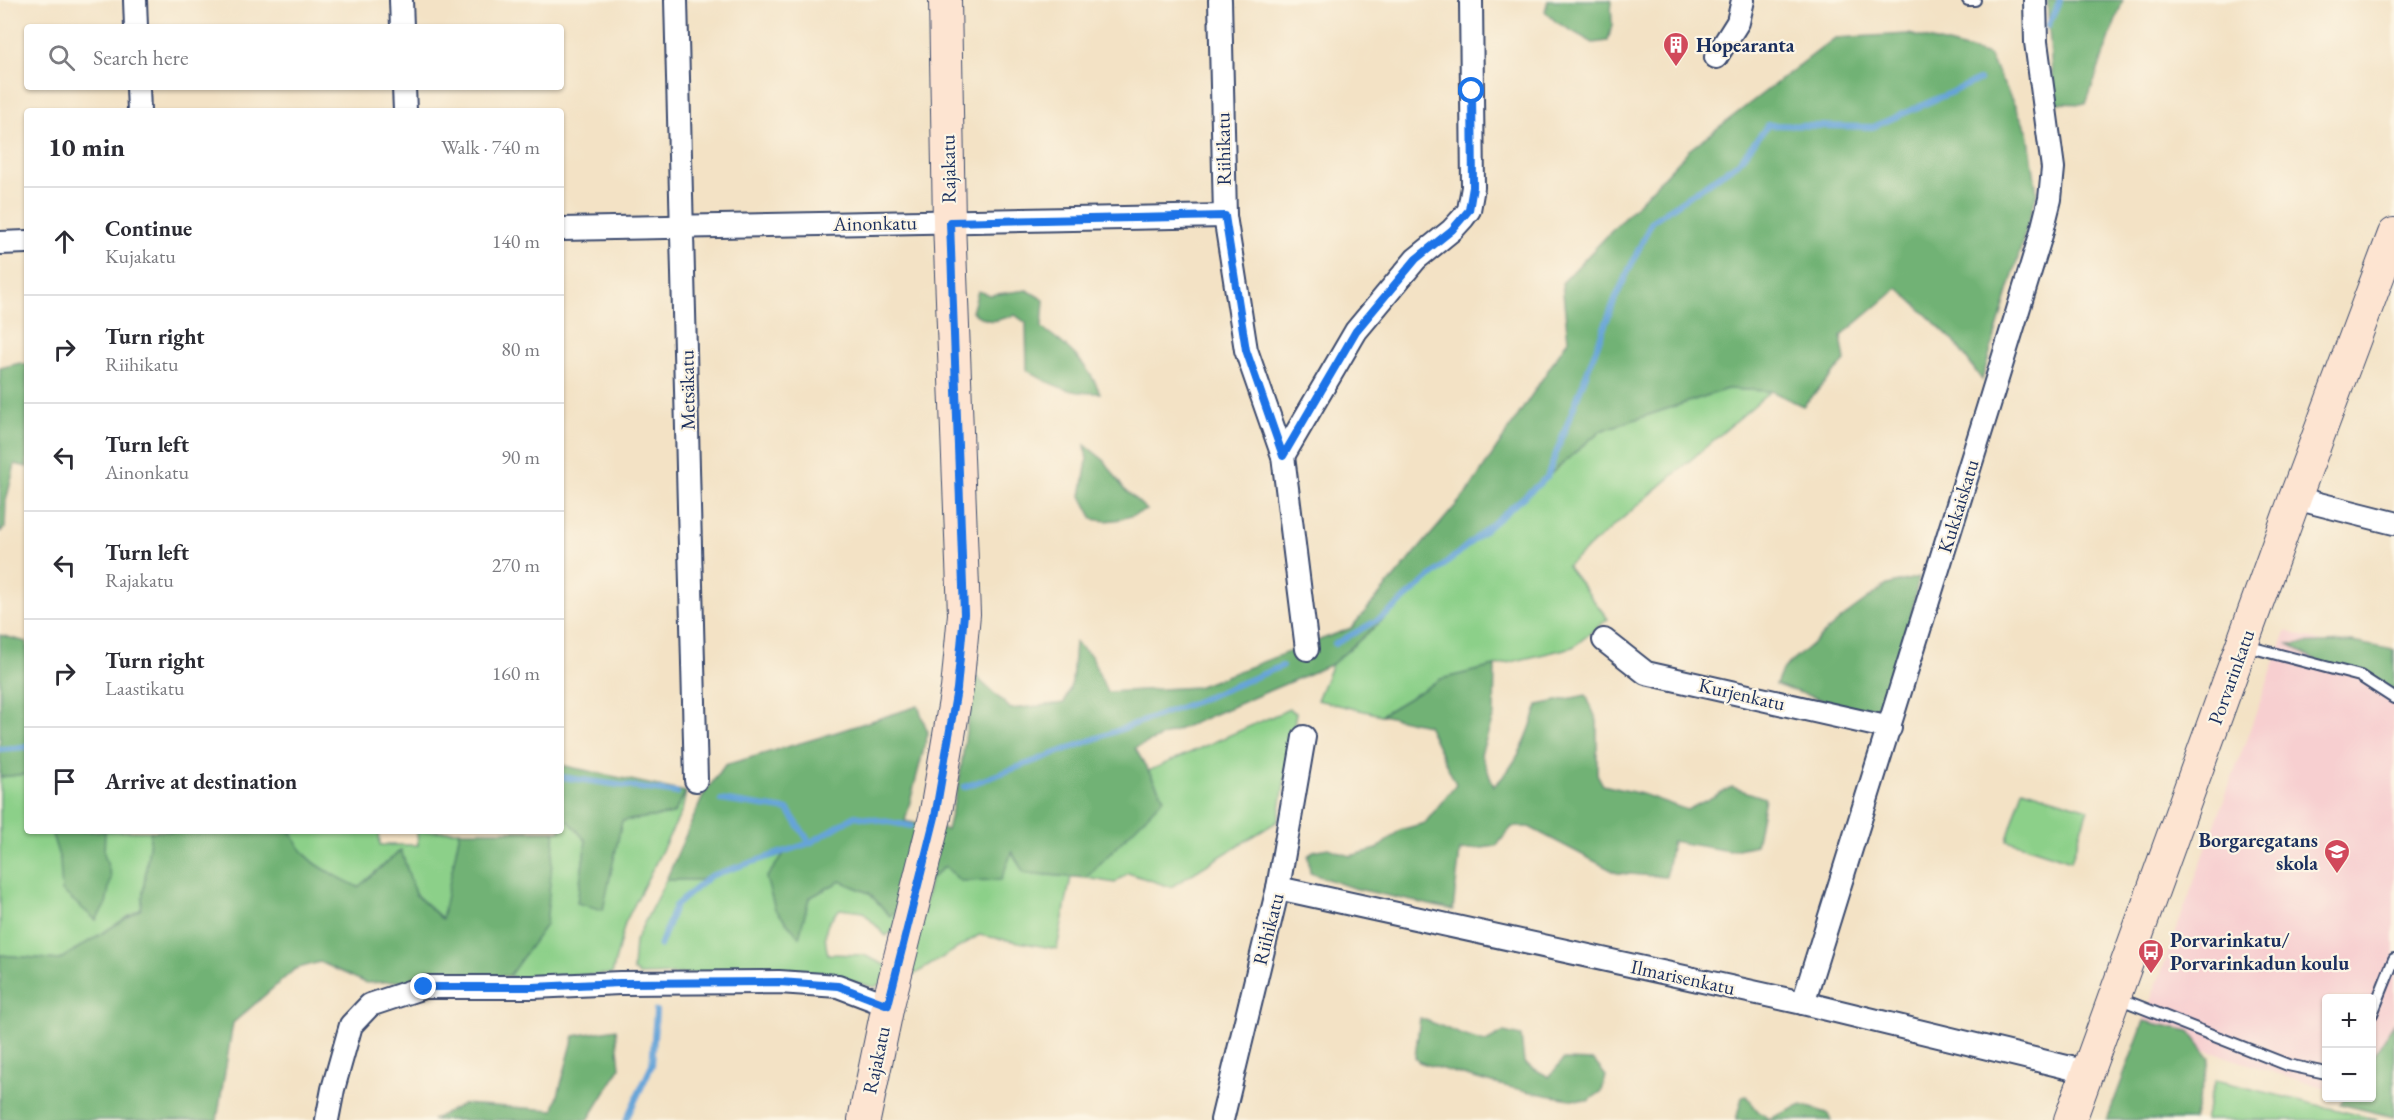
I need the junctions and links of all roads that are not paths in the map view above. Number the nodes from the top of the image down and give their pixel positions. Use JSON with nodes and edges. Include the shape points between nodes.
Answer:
{"nodes":[{"id":1,"x":135,"y":0,"type":"edge"},
{"id":2,"x":401,"y":0,"type":"edge"},
{"id":3,"x":676,"y":0,"type":"edge"},
{"id":4,"x":945,"y":0,"type":"edge"},
{"id":5,"x":1220,"y":0,"type":"edge"},
{"id":6,"x":1471,"y":0,"type":"edge"},
{"id":7,"x":1743,"y":0,"type":"edge"},
{"id":8,"x":1968,"y":0,"type":"edge"},
{"id":9,"x":1975,"y":0,"type":"edge"},
{"id":10,"x":2035,"y":0,"type":"edge"},
{"id":11,"x":136,"y":24,"type":"edge"},
{"id":12,"x":402,"y":24,"type":"edge"},
{"id":13,"x":1716,"y":57,"type":"dead end"},
{"id":14,"x":138,"y":90,"type":"edge"},
{"id":15,"x":404,"y":90,"type":"edge"},
{"id":16,"x":139,"y":108,"type":"edge"},
{"id":17,"x":405,"y":108,"type":"edge"},
{"id":18,"x":1225,"y":216,"type":"junction"},
{"id":19,"x":950,"y":222,"type":"junction"},
{"id":20,"x":683,"y":227,"type":"junction"},
{"id":21,"x":564,"y":229,"type":"edge"},
{"id":22,"x":2394,"y":237,"type":"edge"},
{"id":23,"x":24,"y":242,"type":"edge"},
{"id":24,"x":0,"y":243,"type":"edge"},
{"id":25,"x":1283,"y":456,"type":"junction"},
{"id":26,"x":2295,"y":498,"type":"junction"},
{"id":27,"x":2394,"y":523,"type":"edge"},
{"id":28,"x":1604,"y":640,"type":"dead end"},
{"id":29,"x":2242,"y":645,"type":"junction"},
{"id":30,"x":1307,"y":649,"type":"dead end"},
{"id":31,"x":2394,"y":698,"type":"edge"},
{"id":32,"x":1890,"y":728,"type":"junction"},
{"id":33,"x":1304,"y":736,"type":"dead end"},
{"id":34,"x":696,"y":780,"type":"dead end"},
{"id":35,"x":1278,"y":888,"type":"junction"},
{"id":36,"x":2394,"y":959,"type":"edge"},
{"id":37,"x":2115,"y":997,"type":"junction"},
{"id":38,"x":1803,"y":1003,"type":"junction"},
{"id":39,"x":2376,"y":1004,"type":"edge"},
{"id":40,"x":888,"y":1005,"type":"junction"},
{"id":41,"x":2087,"y":1072,"type":"junction"},
{"id":42,"x":2322,"y":1072,"type":"edge"},
{"id":43,"x":327,"y":1120,"type":"edge"},
{"id":44,"x":864,"y":1120,"type":"edge"},
{"id":45,"x":1222,"y":1120,"type":"edge"},
{"id":46,"x":2070,"y":1120,"type":"edge"}],
"edges":[{"from":1,"to":11,"type":"street"},
{"from":2,"to":12,"type":"street"},
{"from":3,"to":20,"type":"street","name":"Metsäkatu"},
{"from":4,"to":19,"type":"street","name":"Rajakatu"},
{"from":5,"to":18,"type":"street","name":"Riihikatu"},
{"from":6,"to":25,"type":"street","via":[[1473,187],[1469,210],[1452,230],[1416,259],[1356,331]]},
{"from":7,"to":13,"type":"street","via":[[1738,22]]},
{"from":8,"to":9,"type":"lane"},
{"from":10,"to":32,"type":"street","name":"Kukkaiskatu","via":[[2036,42],[2053,168],[2050,199]]},
{"from":14,"to":16,"type":"street"},
{"from":15,"to":17,"type":"street"},
{"from":18,"to":19,"type":"street","name":"Ainonkatu"},
{"from":18,"to":25,"type":"street","name":"Riihikatu","via":[[1246,350]]},
{"from":19,"to":20,"type":"street","name":"Ainonkatu"},
{"from":19,"to":40,"type":"street","name":"Rajakatu","via":[[964,614],[957,689],[935,817]]},
{"from":20,"to":21,"type":"street","name":"Ainonkatu"},
{"from":20,"to":34,"type":"street","name":"Metsäkatu"},
{"from":22,"to":26,"type":"street","name":"Porvarinkatu"},
{"from":23,"to":24,"type":"street"},
{"from":25,"to":30,"type":"street","name":"Riihikatu"},
{"from":26,"to":27,"type":"street"},
{"from":26,"to":29,"type":"street","name":"Porvarinkatu"},
{"from":28,"to":32,"type":"street","name":"Kurjenkatu","via":[[1646,673]]},
{"from":29,"to":31,"type":"lane","via":[[2360,676]]},
{"from":29,"to":37,"type":"street","name":"Porvarinkatu"},
{"from":32,"to":38,"type":"street","name":"Kukkaiskatu"},
{"from":33,"to":35,"type":"street","name":"Riihikatu"},
{"from":35,"to":38,"type":"street","name":"Ilmarisenkatu"},
{"from":35,"to":45,"type":"street","name":"Riihikatu"},
{"from":36,"to":39,"type":"lane"},
{"from":37,"to":41,"type":"street","name":"Porvarinkatu"},
{"from":37,"to":42,"type":"lane","via":[[2288,1065]]},
{"from":38,"to":41,"type":"street","name":"Ilmarisenkatu"},
{"from":40,"to":43,"type":"street","via":[[838,986],[779,982],[424,987],[370,1005],[351,1025]]},
{"from":40,"to":44,"type":"street","name":"Rajakatu"},
{"from":41,"to":46,"type":"street","name":"Porvarinkatu"}]}
